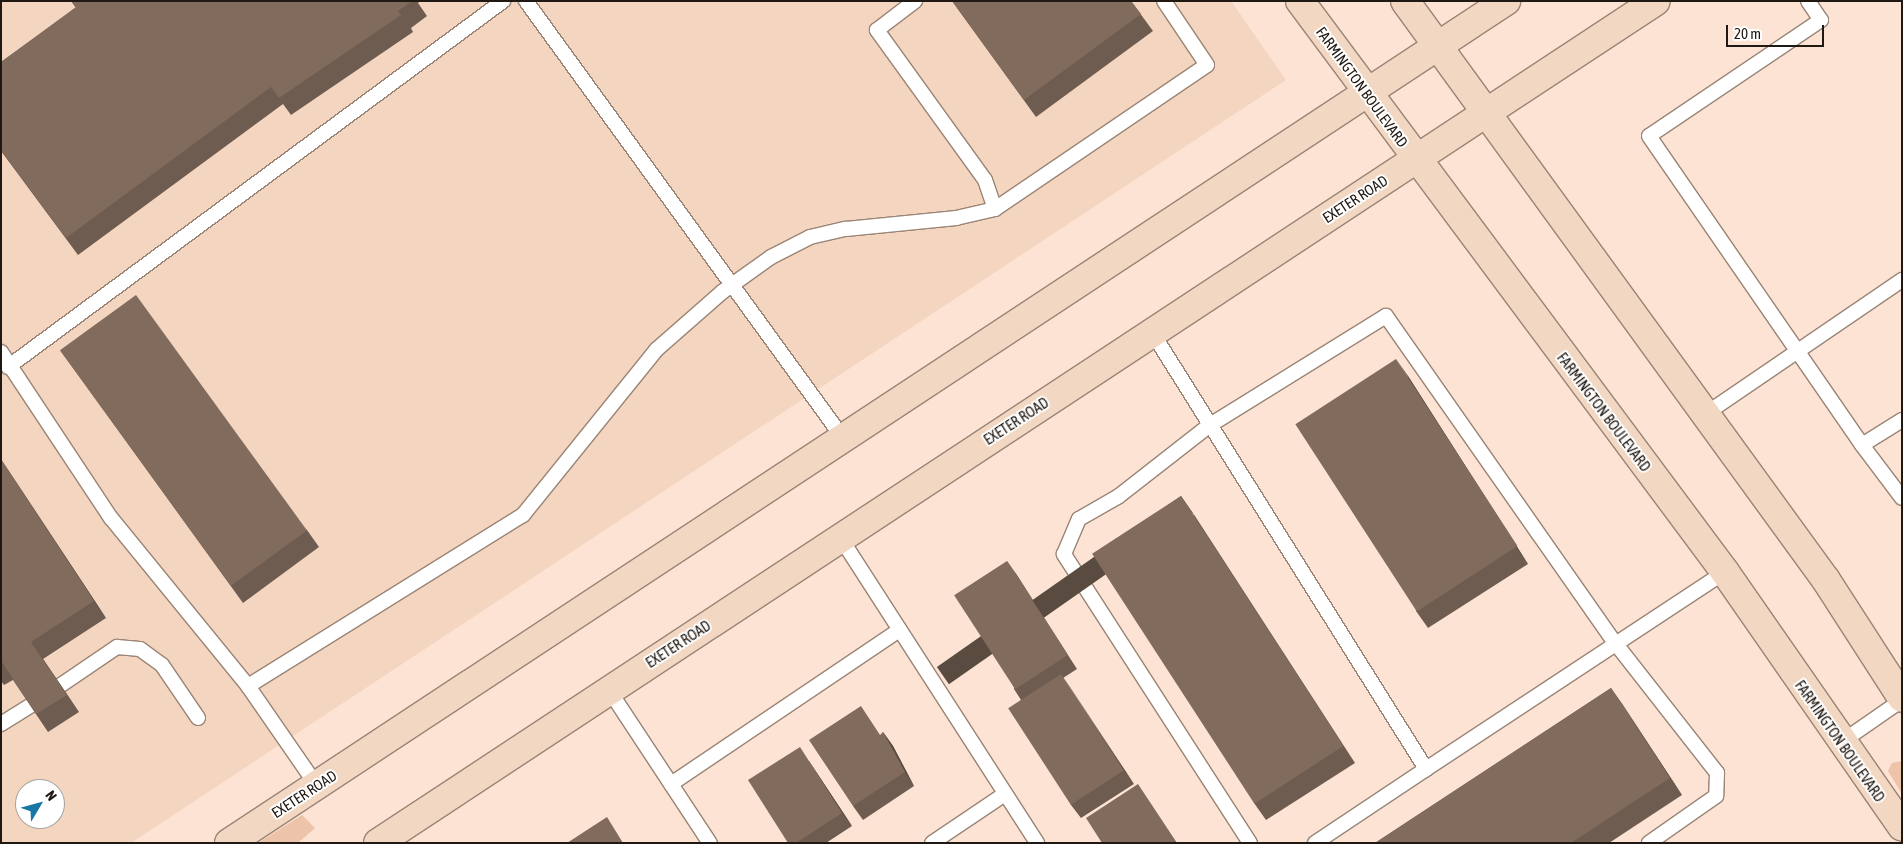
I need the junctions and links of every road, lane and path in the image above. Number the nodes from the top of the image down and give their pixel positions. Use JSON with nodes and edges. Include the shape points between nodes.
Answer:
{"nodes":[{"id":1,"x":503,"y":1,"type":"edge"},
{"id":2,"x":526,"y":1,"type":"edge"},
{"id":3,"x":915,"y":1,"type":"edge"},
{"id":4,"x":1164,"y":1,"type":"edge"},
{"id":5,"x":1300,"y":1,"type":"edge"},
{"id":6,"x":1405,"y":1,"type":"edge"},
{"id":7,"x":1506,"y":1,"type":"edge"},
{"id":8,"x":1656,"y":1,"type":"edge"},
{"id":9,"x":1808,"y":1,"type":"edge"},
{"id":10,"x":1438,"y":45,"type":"junction"},
{"id":11,"x":1365,"y":92,"type":"junction"},
{"id":12,"x":1486,"y":110,"type":"junction"},
{"id":13,"x":1414,"y":160,"type":"junction"},
{"id":14,"x":995,"y":209,"type":"junction"},
{"id":15,"x":1902,"y":280,"type":"edge"},
{"id":16,"x":732,"y":284,"type":"junction"},
{"id":17,"x":1152,"y":332,"type":"junction"},
{"id":18,"x":1799,"y":350,"type":"junction"},
{"id":19,"x":1,"y":352,"type":"edge"},
{"id":20,"x":8,"y":367,"type":"junction"},
{"id":21,"x":1704,"y":414,"type":"junction"},
{"id":22,"x":1902,"y":420,"type":"edge"},
{"id":23,"x":1210,"y":425,"type":"junction"},
{"id":24,"x":843,"y":438,"type":"junction"},
{"id":25,"x":1862,"y":445,"type":"junction"},
{"id":26,"x":1902,"y":498,"type":"edge"},
{"id":27,"x":840,"y":537,"type":"junction"},
{"id":28,"x":1725,"y":572,"type":"junction"},
{"id":29,"x":899,"y":630,"type":"junction"},
{"id":30,"x":1616,"y":644,"type":"junction"},
{"id":31,"x":61,"y":685,"type":"edge"},
{"id":32,"x":248,"y":686,"type":"junction"},
{"id":33,"x":609,"y":690,"type":"junction"},
{"id":34,"x":1902,"y":699,"type":"edge"},
{"id":35,"x":31,"y":705,"type":"edge"},
{"id":36,"x":198,"y":718,"type":"dead end"},
{"id":37,"x":1,"y":724,"type":"edge"},
{"id":38,"x":1840,"y":743,"type":"junction"},
{"id":39,"x":1426,"y":769,"type":"junction"},
{"id":40,"x":671,"y":784,"type":"junction"},
{"id":41,"x":317,"y":786,"type":"junction"},
{"id":42,"x":1006,"y":794,"type":"junction"},
{"id":43,"x":1902,"y":827,"type":"edge"},
{"id":44,"x":229,"y":843,"type":"edge"},
{"id":45,"x":378,"y":843,"type":"edge"},
{"id":46,"x":710,"y":843,"type":"edge"},
{"id":47,"x":932,"y":843,"type":"edge"},
{"id":48,"x":1037,"y":843,"type":"edge"},
{"id":49,"x":1250,"y":843,"type":"edge"},
{"id":50,"x":1315,"y":843,"type":"edge"},
{"id":51,"x":1649,"y":843,"type":"edge"}],
"edges":[{"from":1,"to":20,"type":"lane"},
{"from":2,"to":16,"type":"lane"},
{"from":3,"to":14,"type":"lane","via":[[877,30],[985,180]]},
{"from":4,"to":14,"type":"lane","via":[[1207,65]]},
{"from":5,"to":11,"type":"street","name":"FARMINGTON BOULEVARD"},
{"from":6,"to":10,"type":"street"},
{"from":7,"to":10,"type":"street","name":"EXETER ROAD"},
{"from":8,"to":12,"type":"street","name":"EXETER ROAD"},
{"from":9,"to":18,"type":"lane","via":[[1821,20],[1649,136]]},
{"from":10,"to":11,"type":"street","name":"EXETER ROAD"},
{"from":10,"to":12,"type":"street"},
{"from":11,"to":13,"type":"street","name":"FARMINGTON BOULEVARD"},
{"from":11,"to":24,"type":"street","name":"EXETER ROAD"},
{"from":12,"to":13,"type":"street","name":"EXETER ROAD"},
{"from":12,"to":21,"type":"street"},
{"from":13,"to":17,"type":"street","name":"EXETER ROAD"},
{"from":13,"to":28,"type":"street","name":"FARMINGTON BOULEVARD"},
{"from":14,"to":16,"type":"lane","via":[[956,218],[864,226],[810,237]]},
{"from":15,"to":18,"type":"lane"},
{"from":16,"to":24,"type":"lane"},
{"from":16,"to":32,"type":"lane","via":[[656,350],[523,515]]},
{"from":17,"to":23,"type":"lane"},
{"from":17,"to":27,"type":"street","name":"EXETER ROAD"},
{"from":18,"to":21,"type":"lane"},
{"from":18,"to":25,"type":"lane"},
{"from":19,"to":20,"type":"lane"},
{"from":20,"to":32,"type":"lane","via":[[111,518]]},
{"from":21,"to":34,"type":"street","via":[[1826,580]]},
{"from":22,"to":25,"type":"lane"},
{"from":23,"to":30,"type":"lane","via":[[1386,316]]},
{"from":23,"to":39,"type":"lane"},
{"from":23,"to":49,"type":"lane","via":[[1119,496],[1079,519],[1064,554]]},
{"from":24,"to":41,"type":"street","name":"EXETER ROAD"},
{"from":25,"to":26,"type":"lane"},
{"from":27,"to":29,"type":"lane"},
{"from":27,"to":33,"type":"street","name":"EXETER ROAD"},
{"from":28,"to":30,"type":"lane"},
{"from":28,"to":38,"type":"street","name":"FARMINGTON BOULEVARD"},
{"from":29,"to":40,"type":"lane"},
{"from":29,"to":42,"type":"lane"},
{"from":30,"to":39,"type":"lane"},
{"from":30,"to":51,"type":"lane","via":[[1717,773],[1716,796]]},
{"from":31,"to":36,"type":"lane","via":[[117,647],[140,649],[162,665]]},
{"from":32,"to":41,"type":"lane"},
{"from":33,"to":40,"type":"lane"},
{"from":33,"to":45,"type":"street","name":"EXETER ROAD"},
{"from":34,"to":38,"type":"lane"},
{"from":35,"to":37,"type":"lane"},
{"from":38,"to":43,"type":"street","name":"FARMINGTON BOULEVARD"},
{"from":39,"to":50,"type":"lane"},
{"from":40,"to":46,"type":"lane"},
{"from":41,"to":44,"type":"street","name":"EXETER ROAD"},
{"from":42,"to":47,"type":"lane"},
{"from":42,"to":48,"type":"lane"}]}
